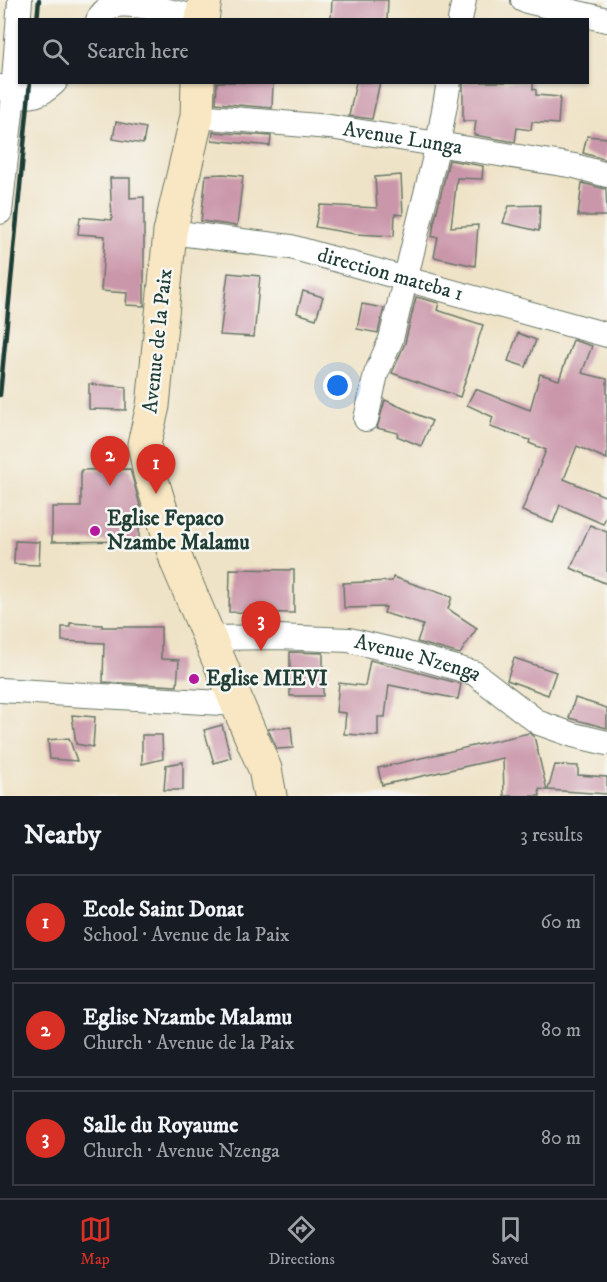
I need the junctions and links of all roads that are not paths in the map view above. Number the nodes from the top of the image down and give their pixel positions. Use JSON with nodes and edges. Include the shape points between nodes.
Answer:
{"nodes":[{"id":1,"x":20,"y":0,"type":"edge"},
{"id":2,"x":464,"y":0,"type":"edge"},
{"id":3,"x":523,"y":0,"type":"edge"},
{"id":4,"x":203,"y":13,"type":"edge"},
{"id":5,"x":99,"y":18,"type":"edge"},
{"id":6,"x":460,"y":18,"type":"edge"},
{"id":7,"x":607,"y":20,"type":"edge"},
{"id":8,"x":53,"y":84,"type":"edge"},
{"id":9,"x":198,"y":84,"type":"edge"},
{"id":10,"x":449,"y":84,"type":"edge"},
{"id":11,"x":7,"y":90,"type":"edge"},
{"id":12,"x":197,"y":116,"type":"junction"},
{"id":13,"x":438,"y":144,"type":"junction"},
{"id":14,"x":607,"y":175,"type":"edge"},
{"id":15,"x":0,"y":212,"type":"edge"},
{"id":16,"x":170,"y":232,"type":"junction"},
{"id":17,"x":405,"y":278,"type":"junction"},
{"id":18,"x":607,"y":335,"type":"edge"},
{"id":19,"x":366,"y":419,"type":"dead end"},
{"id":20,"x":208,"y":638,"type":"junction"},
{"id":21,"x":0,"y":690,"type":"edge"},
{"id":22,"x":237,"y":704,"type":"junction"},
{"id":23,"x":607,"y":743,"type":"edge"},
{"id":24,"x":270,"y":796,"type":"edge"}],
"edges":[{"from":1,"to":11,"type":"street"},
{"from":2,"to":6,"type":"street"},
{"from":3,"to":7,"type":"street"},
{"from":4,"to":5,"type":"street","via":[[131,3],[112,6]]},
{"from":8,"to":11,"type":"street","via":[[29,97]]},
{"from":9,"to":12,"type":"street","name":"Avenue de la Paix"},
{"from":10,"to":13,"type":"street"},
{"from":11,"to":15,"type":"street"},
{"from":12,"to":13,"type":"street","name":"Avenue Lunga","via":[[330,127]]},
{"from":12,"to":16,"type":"street","name":"Avenue de la Paix"},
{"from":13,"to":14,"type":"street","name":"Avenue Lunga","via":[[575,166]]},
{"from":13,"to":17,"type":"street"},
{"from":16,"to":17,"type":"street","name":"direction mateba 1","via":[[291,247]]},
{"from":16,"to":20,"type":"street","name":"Avenue de la Paix","via":[[153,406],[144,444],[177,562]]},
{"from":17,"to":18,"type":"street","name":"direction mateba 1"},
{"from":17,"to":19,"type":"street"},
{"from":20,"to":22,"type":"street","name":"Avenue de la Paix"},
{"from":20,"to":23,"type":"street","name":"Avenue Nzenga","via":[[349,640],[404,653],[474,673],[539,723]]},
{"from":21,"to":22,"type":"street"},
{"from":22,"to":24,"type":"street","name":"Avenue de la Paix","via":[[265,769]]}]}
